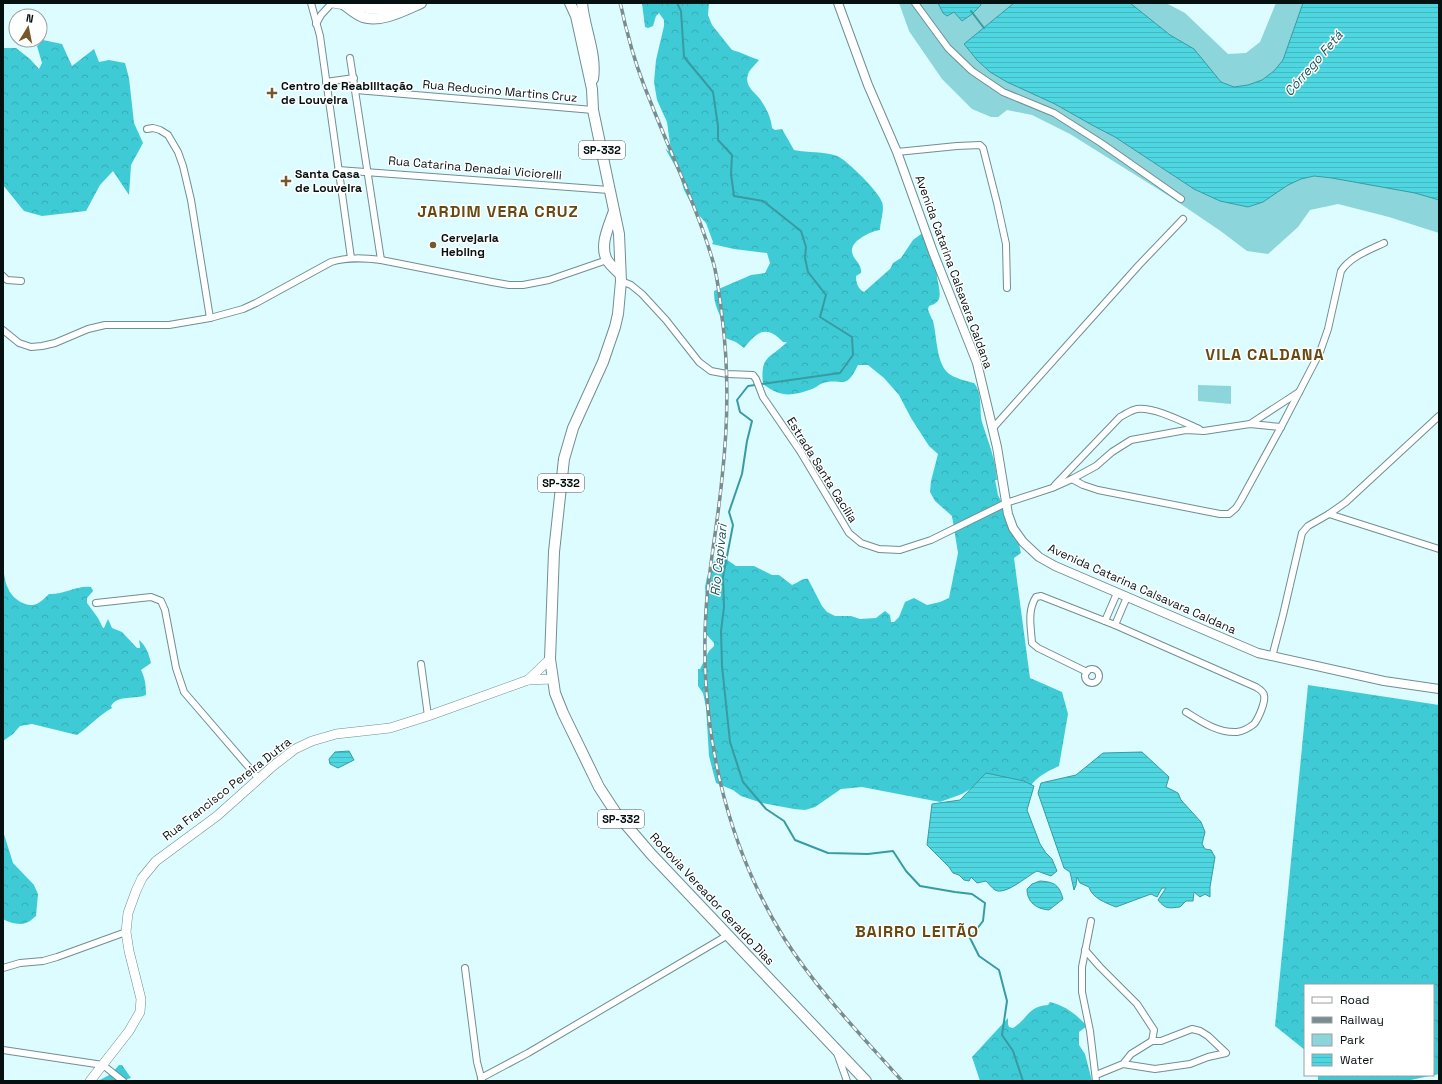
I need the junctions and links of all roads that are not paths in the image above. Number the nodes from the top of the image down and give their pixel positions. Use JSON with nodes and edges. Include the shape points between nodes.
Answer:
{"nodes":[{"id":1,"x":311,"y":3,"type":"edge"},
{"id":2,"x":332,"y":3,"type":"edge"},
{"id":3,"x":356,"y":3,"type":"edge"},
{"id":4,"x":401,"y":3,"type":"edge"},
{"id":5,"x":421,"y":3,"type":"edge"},
{"id":6,"x":570,"y":3,"type":"edge"},
{"id":7,"x":582,"y":3,"type":"edge"},
{"id":8,"x":838,"y":3,"type":"edge"},
{"id":9,"x":915,"y":3,"type":"edge"},
{"id":10,"x":344,"y":4,"type":"edge"},
{"id":11,"x":316,"y":24,"type":"junction"},
{"id":12,"x":350,"y":58,"type":"dead end"},
{"id":13,"x":354,"y":78,"type":"junction"},
{"id":14,"x":326,"y":82,"type":"junction"},
{"id":15,"x":592,"y":89,"type":"junction"},
{"id":16,"x":356,"y":90,"type":"junction"},
{"id":17,"x":594,"y":110,"type":"junction"},
{"id":18,"x":147,"y":128,"type":"dead end"},
{"id":19,"x":896,"y":152,"type":"junction"},
{"id":20,"x":338,"y":170,"type":"junction"},
{"id":21,"x":368,"y":171,"type":"junction"},
{"id":22,"x":609,"y":190,"type":"junction"},
{"id":23,"x":1181,"y":199,"type":"dead end"},
{"id":24,"x":614,"y":211,"type":"junction"},
{"id":25,"x":1183,"y":219,"type":"dead end"},
{"id":26,"x":607,"y":233,"type":"junction"},
{"id":27,"x":619,"y":234,"type":"junction"},
{"id":28,"x":1384,"y":242,"type":"dead end"},
{"id":29,"x":620,"y":254,"type":"junction"},
{"id":30,"x":351,"y":258,"type":"junction"},
{"id":31,"x":381,"y":260,"type":"junction"},
{"id":32,"x":607,"y":260,"type":"junction"},
{"id":33,"x":3,"y":276,"type":"edge"},
{"id":34,"x":620,"y":277,"type":"junction"},
{"id":35,"x":21,"y":281,"type":"dead end"},
{"id":36,"x":1008,"y":288,"type":"dead end"},
{"id":37,"x":210,"y":318,"type":"junction"},
{"id":38,"x":3,"y":330,"type":"edge"},
{"id":39,"x":1299,"y":392,"type":"junction"},
{"id":40,"x":1439,"y":416,"type":"edge"},
{"id":41,"x":1250,"y":424,"type":"junction"},
{"id":42,"x":1281,"y":427,"type":"junction"},
{"id":43,"x":993,"y":428,"type":"junction"},
{"id":44,"x":1204,"y":431,"type":"junction"},
{"id":45,"x":1072,"y":479,"type":"junction"},
{"id":46,"x":1052,"y":488,"type":"junction"},
{"id":47,"x":1006,"y":503,"type":"junction"},
{"id":48,"x":1329,"y":514,"type":"junction"},
{"id":49,"x":1439,"y":549,"type":"edge"},
{"id":50,"x":1117,"y":593,"type":"junction"},
{"id":51,"x":1127,"y":597,"type":"junction"},
{"id":52,"x":96,"y":603,"type":"dead end"},
{"id":53,"x":1104,"y":621,"type":"junction"},
{"id":54,"x":1115,"y":625,"type":"junction"},
{"id":55,"x":1272,"y":657,"type":"junction"},
{"id":56,"x":550,"y":659,"type":"junction"},
{"id":57,"x":421,"y":664,"type":"dead end"},
{"id":58,"x":1087,"y":672,"type":"dead end"},
{"id":59,"x":552,"y":679,"type":"junction"},
{"id":60,"x":528,"y":680,"type":"junction"},
{"id":61,"x":1439,"y":689,"type":"edge"},
{"id":62,"x":1186,"y":712,"type":"dead end"},
{"id":63,"x":428,"y":716,"type":"junction"},
{"id":64,"x":260,"y":779,"type":"junction"},
{"id":65,"x":1091,"y":921,"type":"dead end"},
{"id":66,"x":126,"y":932,"type":"junction"},
{"id":67,"x":728,"y":935,"type":"junction"},
{"id":68,"x":1085,"y":950,"type":"junction"},
{"id":69,"x":3,"y":968,"type":"edge"},
{"id":70,"x":465,"y":968,"type":"dead end"},
{"id":71,"x":1152,"y":1041,"type":"junction"},
{"id":72,"x":3,"y":1050,"type":"edge"},
{"id":73,"x":836,"y":1050,"type":"junction"},
{"id":74,"x":1123,"y":1064,"type":"junction"},
{"id":75,"x":103,"y":1065,"type":"junction"},
{"id":76,"x":1096,"y":1078,"type":"edge"},
{"id":77,"x":481,"y":1079,"type":"edge"},
{"id":78,"x":90,"y":1081,"type":"edge"},
{"id":79,"x":123,"y":1081,"type":"edge"},
{"id":80,"x":847,"y":1081,"type":"edge"},
{"id":81,"x":866,"y":1081,"type":"edge"}],
"edges":[{"from":1,"to":11,"type":"street"},
{"from":2,"to":10,"type":"main road"},
{"from":2,"to":11,"type":"street"},
{"from":3,"to":4,"type":"main road","via":[[375,9]]},
{"from":5,"to":10,"type":"main road","via":[[395,14],[375,18],[365,18]]},
{"from":6,"to":15,"type":"main road","name":"Rodovia Vereador Geraldo Dias","number":"SP-332","via":[[576,16]]},
{"from":7,"to":15,"type":"main road","name":"Rodovia Vereador Geraldo Dias","number":"SP-332","via":[[593,65]]},
{"from":8,"to":19,"type":"street","name":"Avenida Catarina Calsavara Caldana"},
{"from":9,"to":23,"type":"street","via":[[948,48],[972,71],[1003,92],[1061,118]]},
{"from":11,"to":14,"type":"street"},
{"from":12,"to":13,"type":"street"},
{"from":13,"to":14,"type":"street"},
{"from":13,"to":16,"type":"street"},
{"from":14,"to":20,"type":"street"},
{"from":15,"to":17,"type":"main road","name":"Rodovia Vereador Geraldo Dias","number":"SP-332"},
{"from":16,"to":17,"type":"street","name":"Rua Reducino Martins Cruz"},
{"from":16,"to":21,"type":"street"},
{"from":17,"to":22,"type":"main road","name":"Rodovia Vereador Geraldo Dias","number":"SP-332"},
{"from":18,"to":37,"type":"street","via":[[160,130],[168,135],[183,166]]},
{"from":19,"to":36,"type":"street","via":[[957,146],[980,145],[983,148],[1006,244]]},
{"from":19,"to":43,"type":"street","name":"Avenida Catarina Calsavara Caldana","via":[[977,363]]},
{"from":20,"to":21,"type":"street","name":"Rua Catarina Denadai Viciorelli"},
{"from":20,"to":30,"type":"street"},
{"from":21,"to":22,"type":"street","name":"Rua Catarina Denadai Viciorelli"},
{"from":21,"to":31,"type":"street"},
{"from":22,"to":24,"type":"main road","name":"Rodovia Vereador Geraldo Dias","number":"SP-332"},
{"from":24,"to":26,"type":"main road"},
{"from":24,"to":27,"type":"main road","name":"Rodovia Vereador Geraldo Dias","number":"SP-332"},
{"from":25,"to":43,"type":"street"},
{"from":26,"to":27,"type":"main road"},
{"from":26,"to":32,"type":"main road","via":[[604,247]]},
{"from":27,"to":29,"type":"main road","name":"Rodovia Vereador Geraldo Dias","number":"SP-332"},
{"from":28,"to":39,"type":"street","via":[[1352,259],[1340,271],[1328,329]]},
{"from":29,"to":32,"type":"main road"},
{"from":29,"to":34,"type":"main road","name":"Rodovia Vereador Geraldo Dias","number":"SP-332"},
{"from":30,"to":31,"type":"street"},
{"from":30,"to":37,"type":"street","via":[[331,262],[243,310]]},
{"from":31,"to":32,"type":"street","via":[[509,285],[523,285],[549,280]]},
{"from":32,"to":34,"type":"main road"},
{"from":33,"to":35,"type":"street","via":[[7,280]]},
{"from":34,"to":47,"type":"street","name":"Estrada Santa Cacília","via":[[642,294],[699,362],[711,371],[750,374],[756,379],[763,397],[800,451],[849,534],[861,543],[879,549],[900,550],[931,540]]},
{"from":34,"to":56,"type":"main road","name":"Rodovia Vereador Geraldo Dias","number":"SP-332","via":[[616,327],[573,428],[564,459],[554,552]]},
{"from":37,"to":38,"type":"street","via":[[169,325],[105,325],[88,329],[56,343],[31,347],[19,343]]},
{"from":39,"to":41,"type":"street"},
{"from":39,"to":42,"type":"street"},
{"from":40,"to":48,"type":"street","via":[[1346,502]]},
{"from":41,"to":42,"type":"street"},
{"from":41,"to":44,"type":"street","name":"Estrada Santa Cacília"},
{"from":42,"to":45,"type":"street","via":[[1236,508],[1230,514],[1194,510],[1098,490]]},
{"from":43,"to":47,"type":"street","name":"Avenida Catarina Calsavara Caldana"},
{"from":44,"to":45,"type":"street","name":"Estrada Santa Cacília","via":[[1186,430],[1131,440],[1096,466]]},
{"from":44,"to":46,"type":"street","via":[[1158,412],[1138,409],[1129,412],[1120,417]]},
{"from":45,"to":46,"type":"street","name":"Estrada Santa Cacília"},
{"from":46,"to":47,"type":"street","name":"Estrada Santa Cacília"},
{"from":47,"to":50,"type":"street","name":"Avenida Catarina Calsavara Caldana","via":[[1013,528],[1039,557]]},
{"from":48,"to":49,"type":"street"},
{"from":48,"to":55,"type":"street","via":[[1308,526],[1302,533]]},
{"from":50,"to":51,"type":"street","name":"Avenida Catarina Calsavara Caldana"},
{"from":50,"to":53,"type":"street"},
{"from":51,"to":54,"type":"street"},
{"from":51,"to":55,"type":"street","name":"Avenida Catarina Calsavara Caldana","via":[[1245,648]]},
{"from":52,"to":64,"type":"street","via":[[151,597],[161,601],[184,692]]},
{"from":53,"to":54,"type":"street"},
{"from":53,"to":58,"type":"street","via":[[1041,596],[1036,597],[1031,604],[1032,643]]},
{"from":54,"to":62,"type":"street","via":[[1256,687],[1264,695],[1264,701],[1254,723],[1237,732],[1219,729]]},
{"from":55,"to":61,"type":"street","name":"Avenida Catarina Calsavara Caldana"},
{"from":56,"to":59,"type":"main road","name":"Rodovia Vereador Geraldo Dias","number":"SP-332"},
{"from":56,"to":60,"type":"main road","name":"Rua Francisco Pereira Dutra"},
{"from":57,"to":63,"type":"street"},
{"from":59,"to":60,"type":"main road","name":"Rua Francisco Pereira Dutra"},
{"from":59,"to":67,"type":"main road","name":"Rodovia Vereador Geraldo Dias","number":"SP-332","via":[[563,713],[610,804],[651,854]]},
{"from":60,"to":63,"type":"main road","name":"Rua Francisco Pereira Dutra"},
{"from":63,"to":64,"type":"main road","name":"Rua Francisco Pereira Dutra","via":[[390,728],[336,734],[312,741],[295,749]]},
{"from":64,"to":66,"type":"main road","name":"Rua Francisco Pereira Dutra","via":[[148,870],[136,891],[128,914]]},
{"from":65,"to":68,"type":"street"},
{"from":66,"to":69,"type":"street","via":[[57,957]]},
{"from":66,"to":75,"type":"main road","name":"Rua Francisco Pereira Dutra","via":[[139,985],[140,1012]]},
{"from":67,"to":73,"type":"main road","name":"Rodovia Vereador Geraldo Dias","number":"SP-332"},
{"from":67,"to":77,"type":"street"},
{"from":68,"to":71,"type":"street","via":[[1137,1004],[1154,1030]]},
{"from":68,"to":76,"type":"street","via":[[1082,992]]},
{"from":70,"to":77,"type":"street"},
{"from":71,"to":74,"type":"street","via":[[1131,1054]]},
{"from":71,"to":74,"type":"street","via":[[1161,1041],[1192,1029],[1208,1036],[1226,1053],[1190,1064],[1155,1069]]},
{"from":72,"to":75,"type":"street"},
{"from":73,"to":80,"type":"street"},
{"from":73,"to":81,"type":"main road","name":"Rodovia Vereador Geraldo Dias","number":"SP-332"},
{"from":74,"to":76,"type":"street"},
{"from":75,"to":78,"type":"main road","name":"Rua Francisco Pereira Dutra"},
{"from":75,"to":79,"type":"street"}]}
